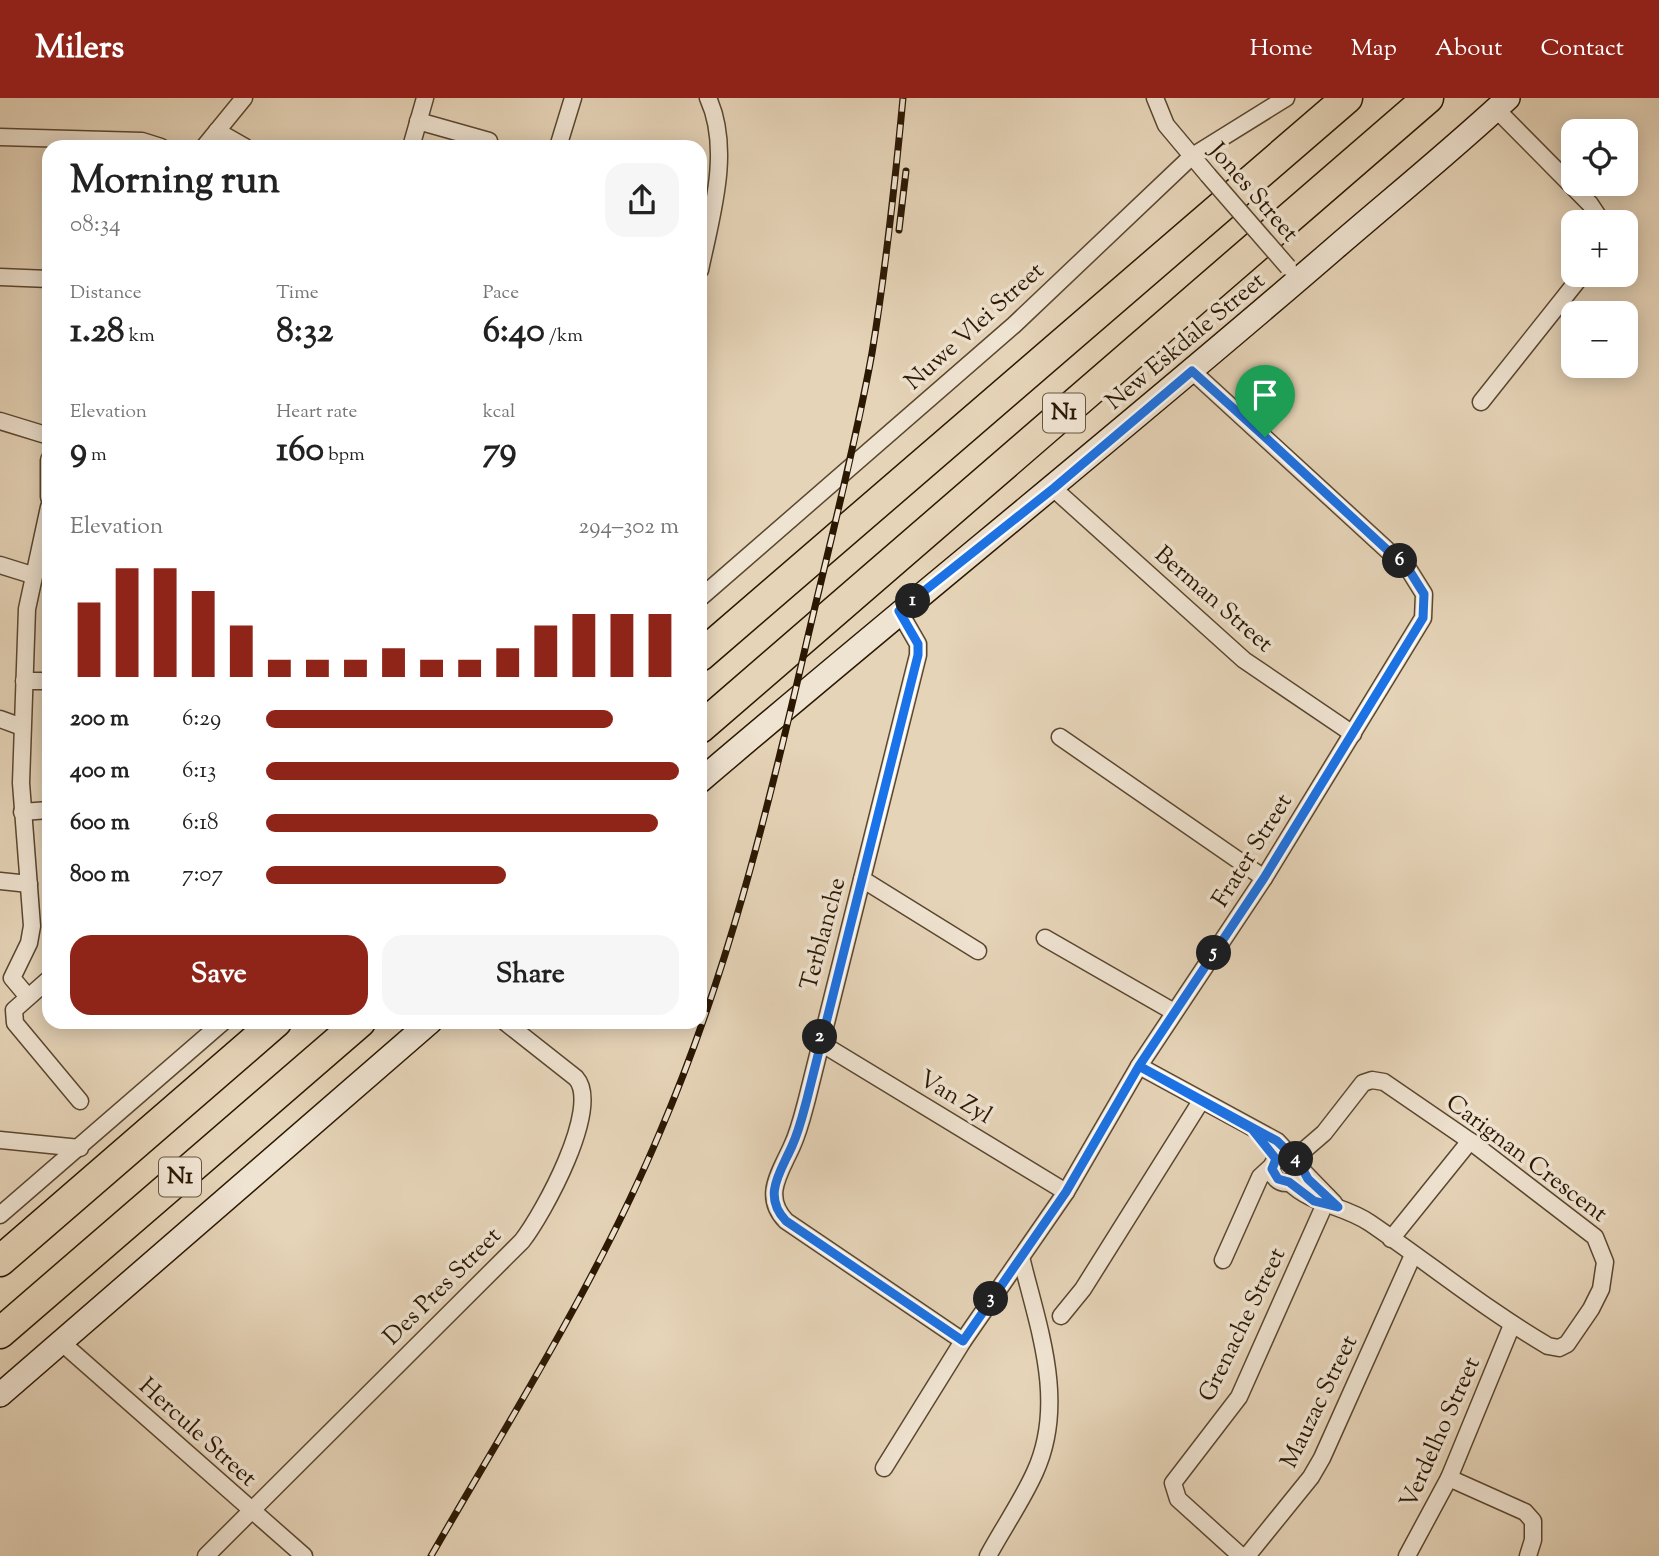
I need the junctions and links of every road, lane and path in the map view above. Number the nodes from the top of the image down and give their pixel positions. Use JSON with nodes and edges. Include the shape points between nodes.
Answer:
{"nodes":[{"id":1,"x":244,"y":98,"type":"edge"},
{"id":2,"x":425,"y":98,"type":"edge"},
{"id":3,"x":573,"y":98,"type":"edge"},
{"id":4,"x":708,"y":98,"type":"edge"},
{"id":5,"x":1155,"y":98,"type":"edge"},
{"id":6,"x":1286,"y":98,"type":"edge"},
{"id":7,"x":1347,"y":98,"type":"edge"},
{"id":8,"x":1428,"y":98,"type":"edge"},
{"id":9,"x":1502,"y":104,"type":"edge"},
{"id":10,"x":418,"y":121,"type":"junction"},
{"id":11,"x":217,"y":131,"type":"junction"},
{"id":12,"x":0,"y":137,"type":"edge"},
{"id":13,"x":106,"y":140,"type":"edge"},
{"id":14,"x":210,"y":140,"type":"edge"},
{"id":15,"x":233,"y":140,"type":"edge"},
{"id":16,"x":413,"y":140,"type":"edge"},
{"id":17,"x":485,"y":140,"type":"edge"},
{"id":18,"x":560,"y":140,"type":"edge"},
{"id":19,"x":1191,"y":157,"type":"junction"},
{"id":20,"x":1594,"y":210,"type":"edge"},
{"id":21,"x":707,"y":230,"type":"edge"},
{"id":22,"x":1294,"y":273,"type":"junction"},
{"id":23,"x":0,"y":277,"type":"edge"},
{"id":24,"x":42,"y":279,"type":"edge"},
{"id":25,"x":1572,"y":287,"type":"edge"},
{"id":26,"x":1192,"y":371,"type":"junction"},
{"id":27,"x":1481,"y":402,"type":"dead end"},
{"id":28,"x":0,"y":421,"type":"edge"},
{"id":29,"x":42,"y":434,"type":"edge"},
{"id":30,"x":1054,"y":488,"type":"junction"},
{"id":31,"x":42,"y":551,"type":"edge"},
{"id":32,"x":0,"y":565,"type":"edge"},
{"id":33,"x":32,"y":575,"type":"junction"},
{"id":34,"x":707,"y":592,"type":"edge"},
{"id":35,"x":899,"y":611,"type":"junction"},
{"id":36,"x":707,"y":650,"type":"edge"},
{"id":37,"x":24,"y":681,"type":"junction"},
{"id":38,"x":42,"y":681,"type":"edge"},
{"id":39,"x":0,"y":719,"type":"edge"},
{"id":40,"x":707,"y":721,"type":"edge"},
{"id":41,"x":22,"y":727,"type":"junction"},
{"id":42,"x":1353,"y":734,"type":"junction"},
{"id":43,"x":1060,"y":737,"type":"dead end"},
{"id":44,"x":707,"y":776,"type":"edge"},
{"id":45,"x":42,"y":811,"type":"edge"},
{"id":46,"x":22,"y":812,"type":"junction"},
{"id":47,"x":1264,"y":878,"type":"junction"},
{"id":48,"x":862,"y":879,"type":"junction"},
{"id":49,"x":0,"y":881,"type":"edge"},
{"id":50,"x":29,"y":884,"type":"junction"},
{"id":51,"x":1045,"y":938,"type":"dead end"},
{"id":52,"x":978,"y":951,"type":"dead end"},
{"id":53,"x":6,"y":984,"type":"edge"},
{"id":54,"x":42,"y":985,"type":"edge"},
{"id":55,"x":28,"y":997,"type":"junction"},
{"id":56,"x":1174,"y":1012,"type":"junction"},
{"id":57,"x":215,"y":1029,"type":"edge"},
{"id":58,"x":265,"y":1029,"type":"edge"},
{"id":59,"x":266,"y":1029,"type":"edge"},
{"id":60,"x":352,"y":1029,"type":"edge"},
{"id":61,"x":422,"y":1029,"type":"edge"},
{"id":62,"x":514,"y":1029,"type":"edge"},
{"id":63,"x":819,"y":1042,"type":"junction"},
{"id":64,"x":1139,"y":1066,"type":"junction"},
{"id":65,"x":80,"y":1101,"type":"dead end"},
{"id":66,"x":1201,"y":1101,"type":"junction"},
{"id":67,"x":0,"y":1140,"type":"edge"},
{"id":68,"x":1470,"y":1141,"type":"junction"},
{"id":69,"x":80,"y":1148,"type":"junction"},
{"id":70,"x":1286,"y":1167,"type":"junction"},
{"id":71,"x":1066,"y":1192,"type":"junction"},
{"id":72,"x":1330,"y":1203,"type":"junction"},
{"id":73,"x":0,"y":1215,"type":"edge"},
{"id":74,"x":1391,"y":1239,"type":"junction"},
{"id":75,"x":0,"y":1240,"type":"edge"},
{"id":76,"x":1413,"y":1255,"type":"junction"},
{"id":77,"x":1021,"y":1257,"type":"junction"},
{"id":78,"x":1223,"y":1260,"type":"dead end"},
{"id":79,"x":0,"y":1261,"type":"edge"},
{"id":80,"x":1061,"y":1316,"type":"dead end"},
{"id":81,"x":1512,"y":1325,"type":"junction"},
{"id":82,"x":0,"y":1333,"type":"edge"},
{"id":83,"x":963,"y":1341,"type":"junction"},
{"id":84,"x":61,"y":1342,"type":"junction"},
{"id":85,"x":0,"y":1395,"type":"edge"},
{"id":86,"x":884,"y":1468,"type":"dead end"},
{"id":87,"x":1449,"y":1478,"type":"junction"},
{"id":88,"x":250,"y":1510,"type":"junction"},
{"id":89,"x":206,"y":1556,"type":"edge"},
{"id":90,"x":304,"y":1556,"type":"edge"},
{"id":91,"x":988,"y":1556,"type":"edge"},
{"id":92,"x":1241,"y":1556,"type":"edge"},
{"id":93,"x":1247,"y":1556,"type":"edge"},
{"id":94,"x":1407,"y":1556,"type":"edge"},
{"id":95,"x":1528,"y":1556,"type":"edge"}],
"edges":[{"from":1,"to":11,"type":"street"},
{"from":2,"to":10,"type":"street"},
{"from":3,"to":18,"type":"street"},
{"from":4,"to":21,"type":"street","via":[[718,145]]},
{"from":5,"to":19,"type":"street","name":"Jones Street","via":[[1166,125]]},
{"from":6,"to":19,"type":"street","name":"Nuwe Vlei Street"},
{"from":7,"to":36,"type":"highway","number":"N1"},
{"from":8,"to":40,"type":"highway","number":"N1"},
{"from":9,"to":20,"type":"street"},
{"from":9,"to":22,"type":"street","name":"New Eskdale Street"},
{"from":10,"to":16,"type":"street"},
{"from":10,"to":17,"type":"street"},
{"from":11,"to":14,"type":"street"},
{"from":11,"to":15,"type":"street"},
{"from":12,"to":13,"type":"street"},
{"from":19,"to":22,"type":"street","name":"Jones Street","bridge":true},
{"from":19,"to":34,"type":"street","name":"Nuwe Vlei Street","via":[[1014,325]]},
{"from":22,"to":26,"type":"street","name":"New Eskdale Street"},
{"from":23,"to":24,"type":"street"},
{"from":25,"to":27,"type":"street"},
{"from":26,"to":30,"type":"street","name":"New Eskdale Street"},
{"from":26,"to":42,"type":"street","name":"Frater Street","via":[[1421,586],[1424,608],[1419,628]]},
{"from":28,"to":29,"type":"street"},
{"from":30,"to":35,"type":"street","name":"New Eskdale Street"},
{"from":30,"to":42,"type":"street","name":"Berman Street","via":[[1244,660]]},
{"from":31,"to":33,"type":"street"},
{"from":32,"to":33,"type":"street"},
{"from":33,"to":37,"type":"street"},
{"from":35,"to":44,"type":"street","name":"New Eskdale Street"},
{"from":35,"to":48,"type":"street","name":"Terblanche","via":[[918,644],[918,655]]},
{"from":37,"to":38,"type":"street"},
{"from":37,"to":41,"type":"street"},
{"from":39,"to":41,"type":"street"},
{"from":41,"to":46,"type":"street"},
{"from":42,"to":47,"type":"street","name":"Frater Street"},
{"from":43,"to":47,"type":"street"},
{"from":45,"to":46,"type":"street"},
{"from":46,"to":50,"type":"street"},
{"from":47,"to":56,"type":"street","name":"Frater Street"},
{"from":48,"to":52,"type":"street"},
{"from":48,"to":63,"type":"street","name":"Terblanche"},
{"from":49,"to":50,"type":"street"},
{"from":50,"to":53,"type":"street","via":[[29,943]]},
{"from":51,"to":56,"type":"street"},
{"from":53,"to":55,"type":"street"},
{"from":54,"to":55,"type":"street"},
{"from":55,"to":65,"type":"street","via":[[14,1010],[15,1023]]},
{"from":56,"to":64,"type":"street","name":"Frater Street"},
{"from":57,"to":69,"type":"street"},
{"from":58,"to":75,"type":"highway"},
{"from":59,"to":79,"type":"highway","number":"N1"},
{"from":60,"to":82,"type":"highway","number":"N1"},
{"from":61,"to":84,"type":"street"},
{"from":62,"to":88,"type":"street","name":"Des Pres Street","via":[[576,1078],[583,1090],[582,1109],[551,1199],[522,1241]]},
{"from":63,"to":71,"type":"street","name":"Van Zyl"},
{"from":63,"to":83,"type":"street","name":"Terblanche","via":[[800,1123],[773,1189],[777,1212]]},
{"from":64,"to":66,"type":"street"},
{"from":64,"to":71,"type":"street","name":"Frater Street"},
{"from":66,"to":70,"type":"street","name":"Carignan Crescent","via":[[1252,1129]]},
{"from":66,"to":80,"type":"street","via":[[1083,1289]]},
{"from":67,"to":69,"type":"street"},
{"from":68,"to":70,"type":"street","name":"Carignan Crescent","via":[[1384,1082],[1372,1080],[1363,1083],[1324,1133]]},
{"from":68,"to":74,"type":"street"},
{"from":68,"to":81,"type":"street","name":"Carignan Crescent","via":[[1595,1237],[1605,1262],[1601,1289],[1563,1347],[1548,1346]]},
{"from":69,"to":73,"type":"street"},
{"from":70,"to":72,"type":"street","name":"Carignan Crescent"},
{"from":70,"to":78,"type":"street","via":[[1260,1177]]},
{"from":71,"to":77,"type":"street","name":"Frater Street"},
{"from":72,"to":74,"type":"street","name":"Carignan Crescent"},
{"from":72,"to":92,"type":"street","name":"Grenache Street","via":[[1239,1397],[1173,1483],[1178,1499]]},
{"from":74,"to":76,"type":"street","name":"Carignan Crescent"},
{"from":76,"to":81,"type":"street","name":"Carignan Crescent"},
{"from":76,"to":93,"type":"street","name":"Mauzac Street","via":[[1322,1458]]},
{"from":77,"to":83,"type":"street","name":"Frater Street"},
{"from":77,"to":91,"type":"street","via":[[1044,1353],[1050,1407],[1035,1473]]},
{"from":81,"to":87,"type":"street","name":"Verdelho Street"},
{"from":83,"to":86,"type":"street","name":"Frater Street"},
{"from":84,"to":85,"type":"street"},
{"from":84,"to":88,"type":"street","name":"Hercule Street"},
{"from":87,"to":94,"type":"street","name":"Verdelho Street"},
{"from":87,"to":95,"type":"street","via":[[1525,1513],[1533,1521]]},
{"from":88,"to":89,"type":"street","name":"Des Pres Street"},
{"from":88,"to":90,"type":"street","name":"Hercule Street"}]}
